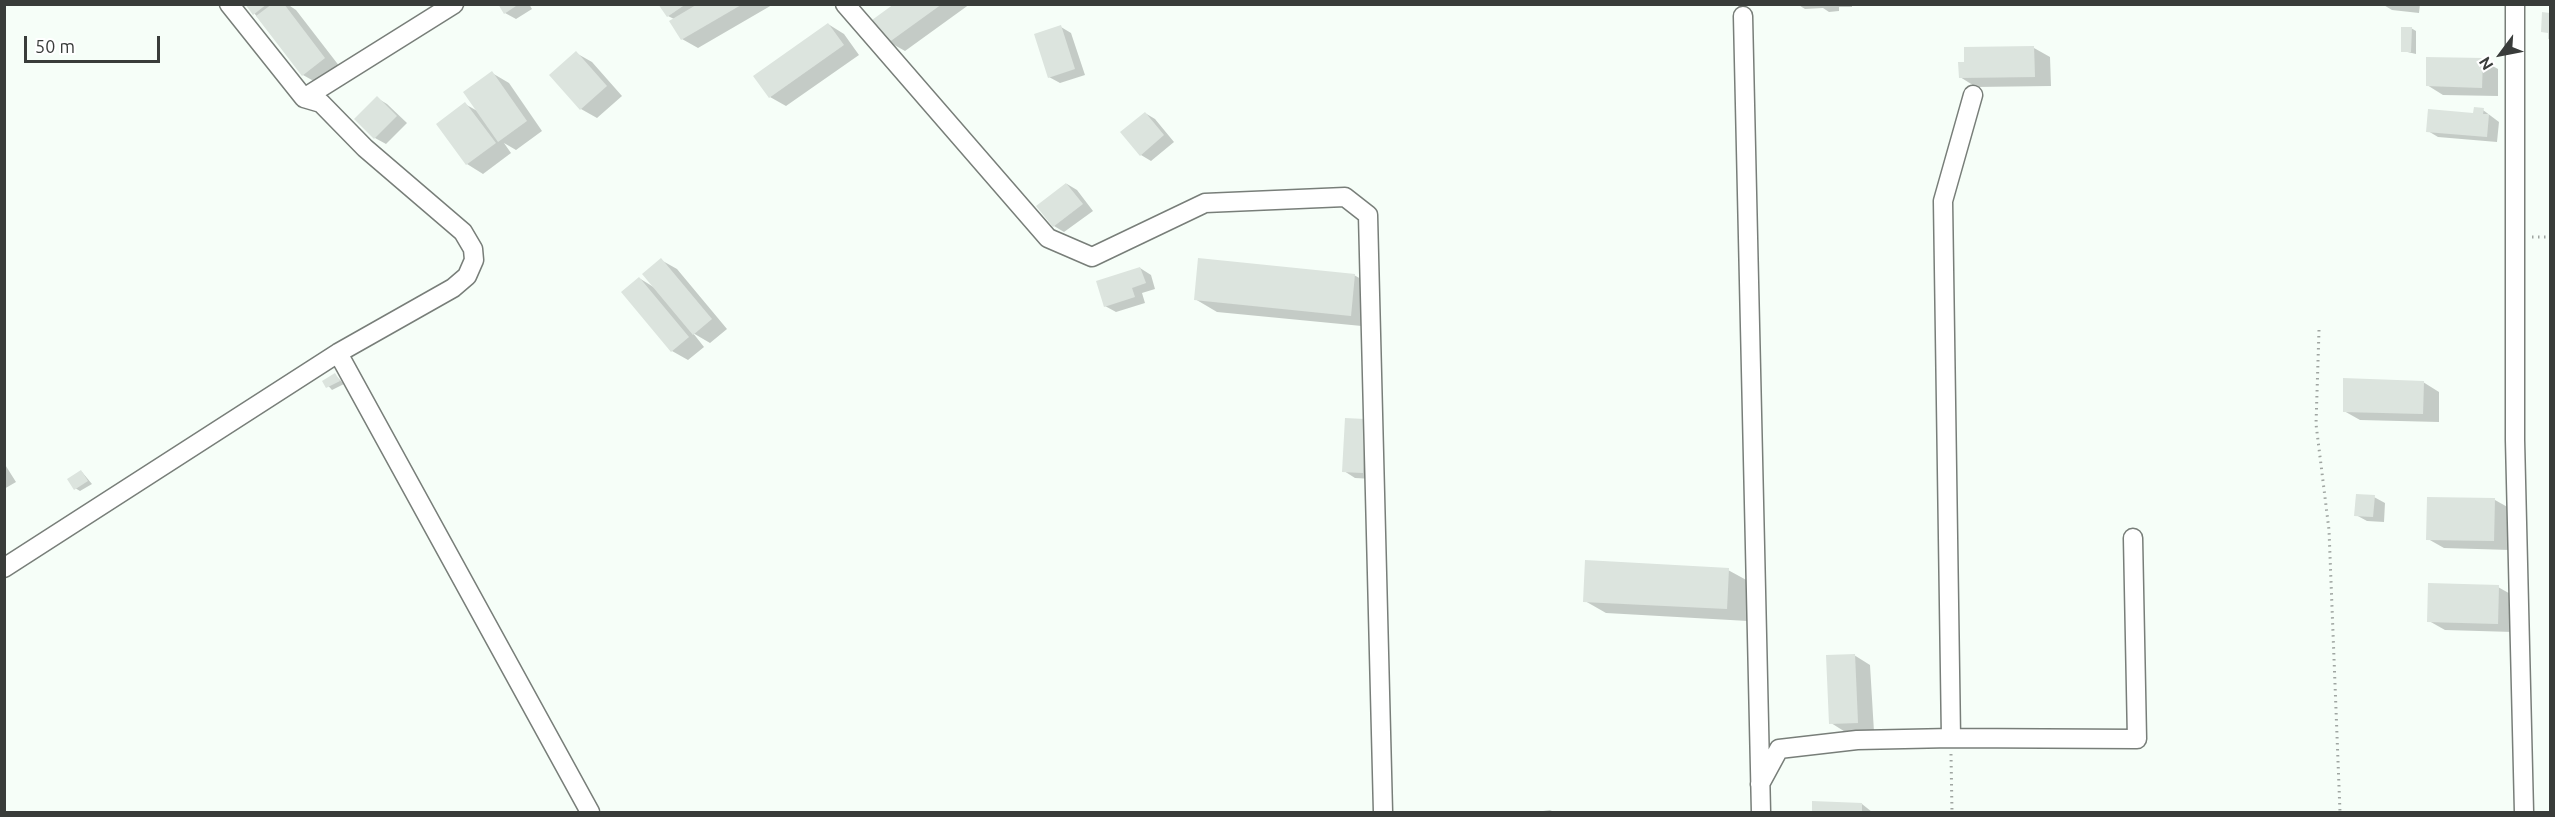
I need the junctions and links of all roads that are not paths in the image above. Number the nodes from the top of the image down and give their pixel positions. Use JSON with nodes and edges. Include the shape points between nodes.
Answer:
{"nodes":[{"id":1,"x":229,"y":4,"type":"edge"},
{"id":2,"x":454,"y":4,"type":"edge"},
{"id":3,"x":845,"y":4,"type":"edge"},
{"id":4,"x":2515,"y":4,"type":"edge"},
{"id":5,"x":1743,"y":16,"type":"dead end"},
{"id":6,"x":1973,"y":94,"type":"dead end"},
{"id":7,"x":304,"y":98,"type":"junction"},
{"id":8,"x":338,"y":353,"type":"junction"},
{"id":9,"x":2133,"y":538,"type":"dead end"},
{"id":10,"x":4,"y":568,"type":"edge"},
{"id":11,"x":1951,"y":738,"type":"junction"},
{"id":12,"x":1760,"y":784,"type":"junction"},
{"id":13,"x":590,"y":813,"type":"edge"},
{"id":14,"x":1383,"y":813,"type":"edge"},
{"id":15,"x":1761,"y":813,"type":"edge"},
{"id":16,"x":2524,"y":813,"type":"edge"}],
"edges":[{"from":1,"to":7,"type":"street"},
{"from":2,"to":7,"type":"street"},
{"from":3,"to":14,"type":"street","via":[[1048,238],[1092,257],[1205,203],[1346,197],[1368,215]]},
{"from":4,"to":16,"type":"street","via":[[2515,440]]},
{"from":5,"to":12,"type":"street"},
{"from":6,"to":11,"type":"street","via":[[1943,201]]},
{"from":7,"to":8,"type":"street","via":[[321,103],[365,148],[463,232],[473,249],[474,260],[467,276],[453,288]]},
{"from":8,"to":10,"type":"street"},
{"from":8,"to":13,"type":"street"},
{"from":9,"to":11,"type":"street","via":[[2137,739]]},
{"from":11,"to":12,"type":"street","via":[[1857,740],[1779,748]]},
{"from":12,"to":15,"type":"street"}]}
